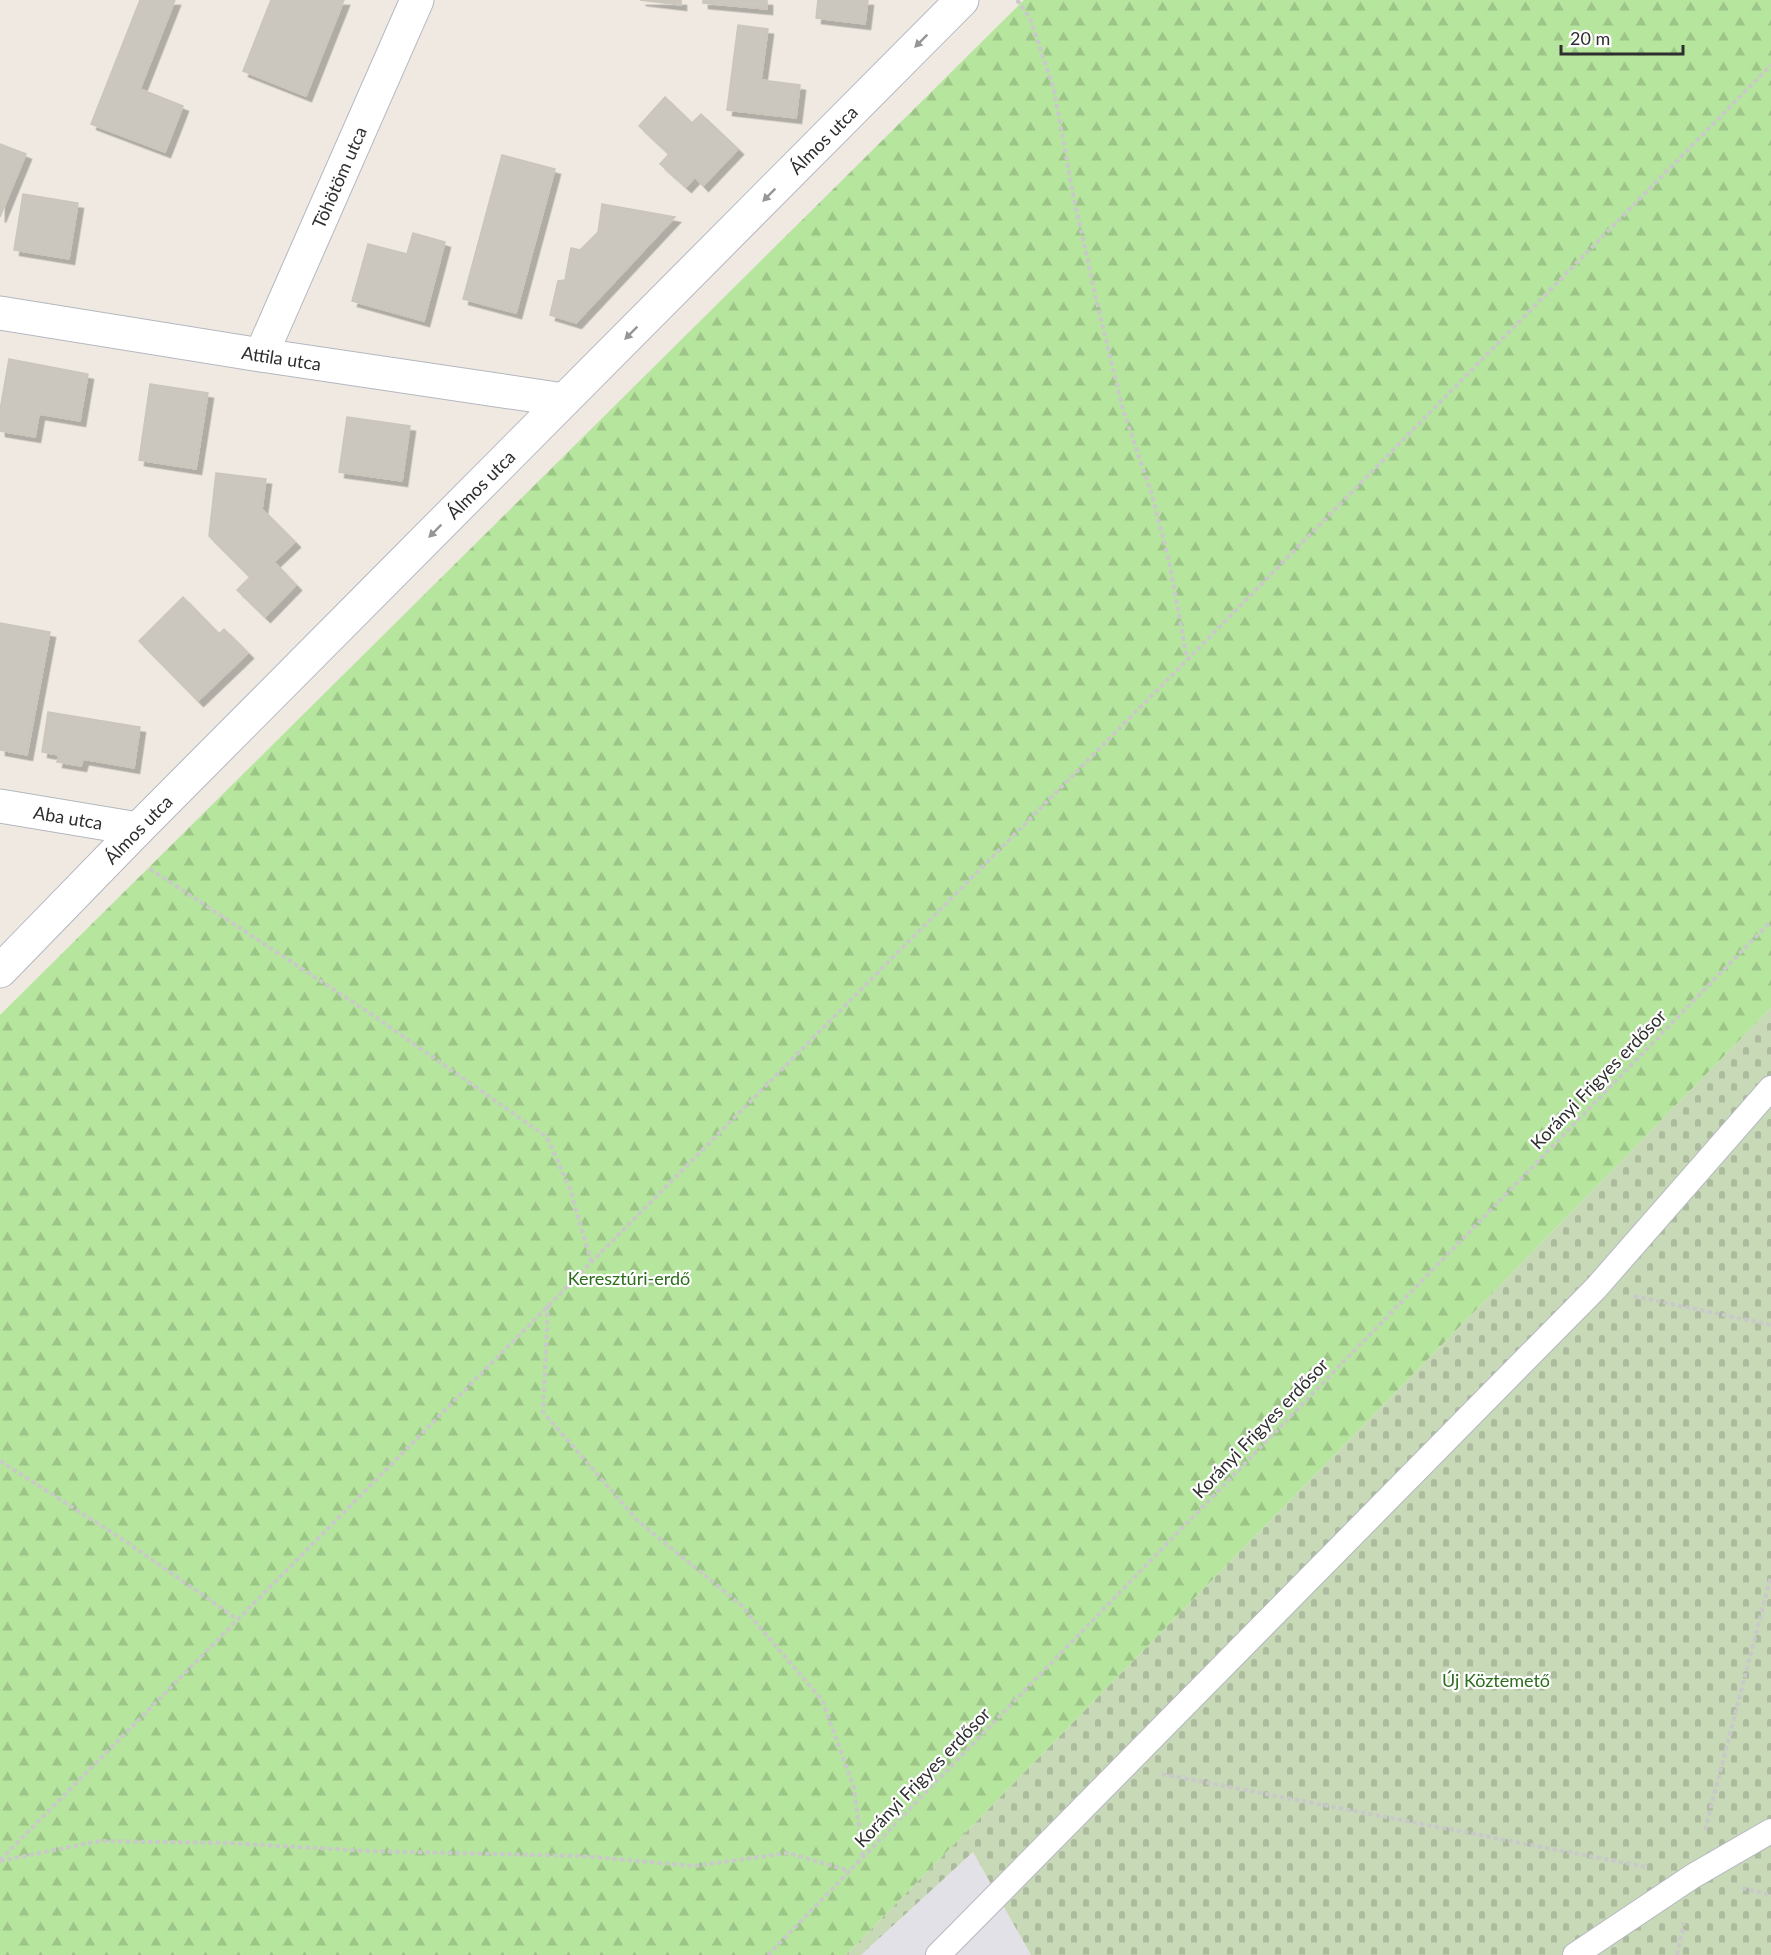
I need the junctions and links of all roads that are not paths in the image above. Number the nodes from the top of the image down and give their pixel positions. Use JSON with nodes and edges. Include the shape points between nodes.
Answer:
{"nodes":[{"id":1,"x":417,"y":0,"type":"edge"},
{"id":2,"x":962,"y":0,"type":"edge"},
{"id":3,"x":0,"y":313,"type":"edge"},
{"id":4,"x":261,"y":355,"type":"junction"},
{"id":5,"x":564,"y":400,"type":"junction"},
{"id":6,"x":0,"y":806,"type":"edge"},
{"id":7,"x":128,"y":839,"type":"junction"},
{"id":8,"x":0,"y":971,"type":"edge"},
{"id":9,"x":1771,"y":1089,"type":"edge"},
{"id":10,"x":1771,"y":1831,"type":"edge"},
{"id":11,"x":938,"y":1955,"type":"edge"},
{"id":12,"x":1575,"y":1955,"type":"edge"}],
"edges":[{"from":1,"to":4,"type":"street","name":"Töhötöm utca"},
{"from":2,"to":5,"type":"street","name":"Álmos utca","one_way":true},
{"from":3,"to":4,"type":"street","name":"Attila utca"},
{"from":4,"to":5,"type":"street","name":"Attila utca"},
{"from":5,"to":7,"type":"street","name":"Álmos utca","one_way":true},
{"from":6,"to":7,"type":"street","name":"Aba utca"},
{"from":7,"to":8,"type":"street","name":"Álmos utca"},
{"from":9,"to":11,"type":"lane","via":[[1596,1288]]},
{"from":10,"to":12,"type":"lane","via":[[1693,1876]]}]}
